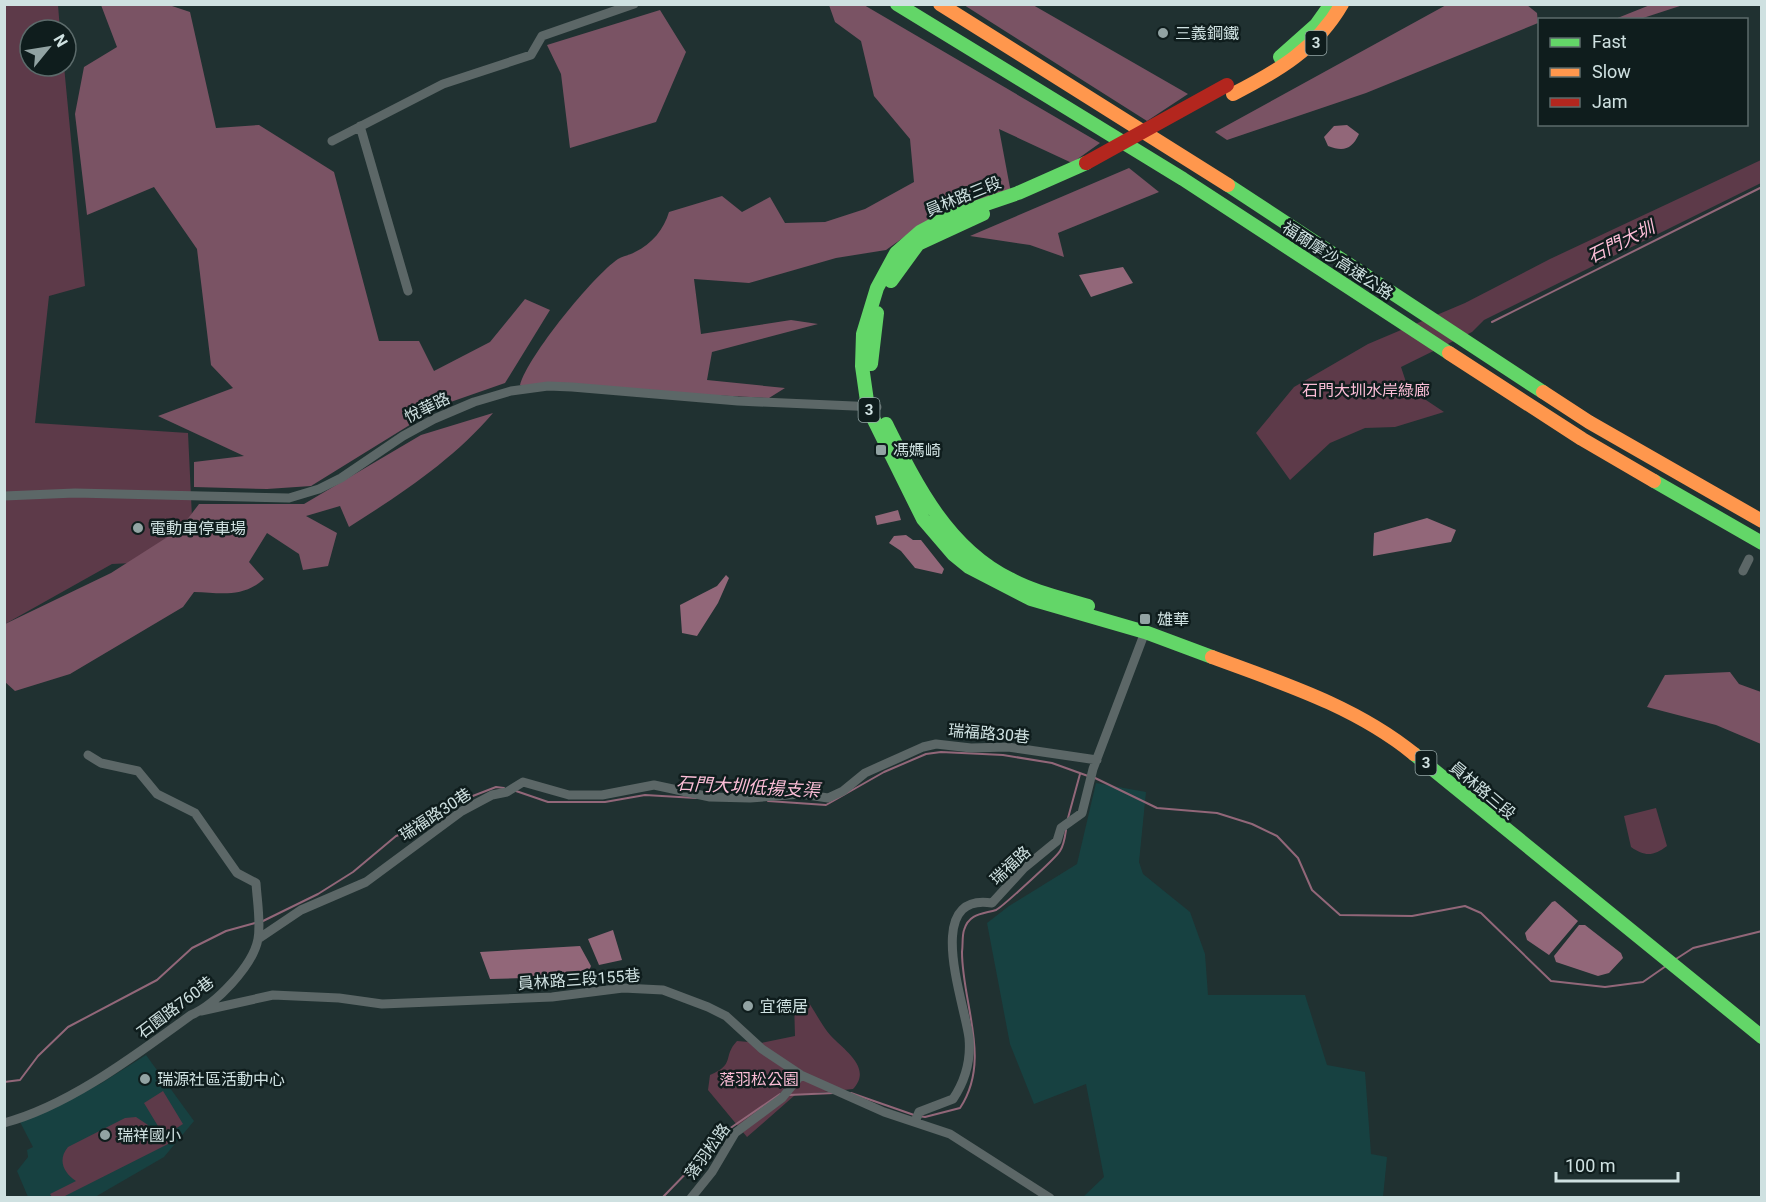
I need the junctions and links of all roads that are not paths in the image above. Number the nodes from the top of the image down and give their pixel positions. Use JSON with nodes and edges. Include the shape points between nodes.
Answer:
{"nodes":[{"id":1,"x":634,"y":4,"type":"edge"},
{"id":2,"x":897,"y":4,"type":"edge"},
{"id":3,"x":940,"y":4,"type":"edge"},
{"id":4,"x":1331,"y":4,"type":"edge"},
{"id":5,"x":1342,"y":4,"type":"edge"},
{"id":6,"x":1275,"y":66,"type":"junction"},
{"id":7,"x":360,"y":126,"type":"junction"},
{"id":8,"x":332,"y":141,"type":"dead end"},
{"id":9,"x":408,"y":291,"type":"dead end"},
{"id":10,"x":872,"y":408,"type":"junction"},
{"id":11,"x":4,"y":496,"type":"edge"},
{"id":12,"x":1761,"y":522,"type":"edge"},
{"id":13,"x":1761,"y":543,"type":"edge"},
{"id":14,"x":1749,"y":559,"type":"dead end"},
{"id":15,"x":1743,"y":571,"type":"dead end"},
{"id":16,"x":1145,"y":632,"type":"junction"},
{"id":17,"x":88,"y":755,"type":"dead end"},
{"id":18,"x":1096,"y":760,"type":"junction"},
{"id":19,"x":258,"y":939,"type":"junction"},
{"id":20,"x":201,"y":1011,"type":"junction"},
{"id":21,"x":1761,"y":1036,"type":"edge"},
{"id":22,"x":801,"y":1075,"type":"junction"},
{"id":23,"x":917,"y":1118,"type":"junction"},
{"id":24,"x":4,"y":1123,"type":"edge"},
{"id":25,"x":691,"y":1197,"type":"edge"},
{"id":26,"x":1050,"y":1197,"type":"edge"}],
"edges":[{"from":1,"to":7,"type":"street","via":[[542,36],[531,55],[443,84]]},
{"from":2,"to":13,"type":"main road","name":"福爾摩沙高速公路","via":[[1183,179],[1582,439]]},
{"from":3,"to":12,"type":"main road","name":"福爾摩沙高速公路","via":[[1142,129],[1589,422]]},
{"from":4,"to":6,"type":"main road","number":"3"},
{"from":5,"to":6,"type":"main road","number":"3","via":[[1320,40]]},
{"from":6,"to":10,"type":"main road","name":"員林路三段","number":"3","bridge":true,"via":[[1090,166],[948,217],[920,232],[896,253],[877,288],[863,333],[862,366]]},
{"from":7,"to":8,"type":"street"},
{"from":7,"to":9,"type":"street"},
{"from":10,"to":11,"type":"street","name":"悅華路","via":[[548,386],[511,391],[444,415],[403,436],[341,478],[289,498],[83,493]]},
{"from":10,"to":16,"type":"main road","name":"員林路三段","number":"3","via":[[923,519],[952,554],[1031,599]]},
{"from":14,"to":15,"type":"street"},
{"from":16,"to":18,"type":"street","name":"瑞福路"},
{"from":16,"to":21,"type":"main road","name":"員林路三段","number":"3","via":[[1313,694],[1390,735]]},
{"from":17,"to":19,"type":"street","via":[[101,763],[138,771],[157,794],[195,813],[237,873],[256,883]]},
{"from":18,"to":19,"type":"street","name":"瑞福路30巷","via":[[1008,747],[936,744],[865,773],[828,798],[801,794],[710,796],[654,785],[602,795],[569,795],[523,782],[462,811],[366,882],[301,910]]},
{"from":18,"to":23,"type":"street","name":"瑞福路","via":[[1082,813],[1067,823],[1057,841],[1024,868],[992,903],[978,901],[963,907],[955,918],[954,976],[969,1039],[967,1071],[953,1099]]},
{"from":19,"to":20,"type":"street","name":"石園路760巷","via":[[237,978]]},
{"from":20,"to":22,"type":"street","name":"員林路三段155巷","via":[[273,995],[382,1004],[552,997],[623,988],[663,990],[726,1016],[762,1049]]},
{"from":20,"to":24,"type":"street","name":"石園路760巷","via":[[125,1063],[23,1118]]},
{"from":22,"to":23,"type":"street","name":"員林路三段155巷","via":[[884,1112]]},
{"from":22,"to":25,"type":"street","name":"落羽松路","via":[[785,1095],[735,1133],[712,1172]]},
{"from":23,"to":26,"type":"street","name":"員林路三段155巷","via":[[950,1134]]}]}
